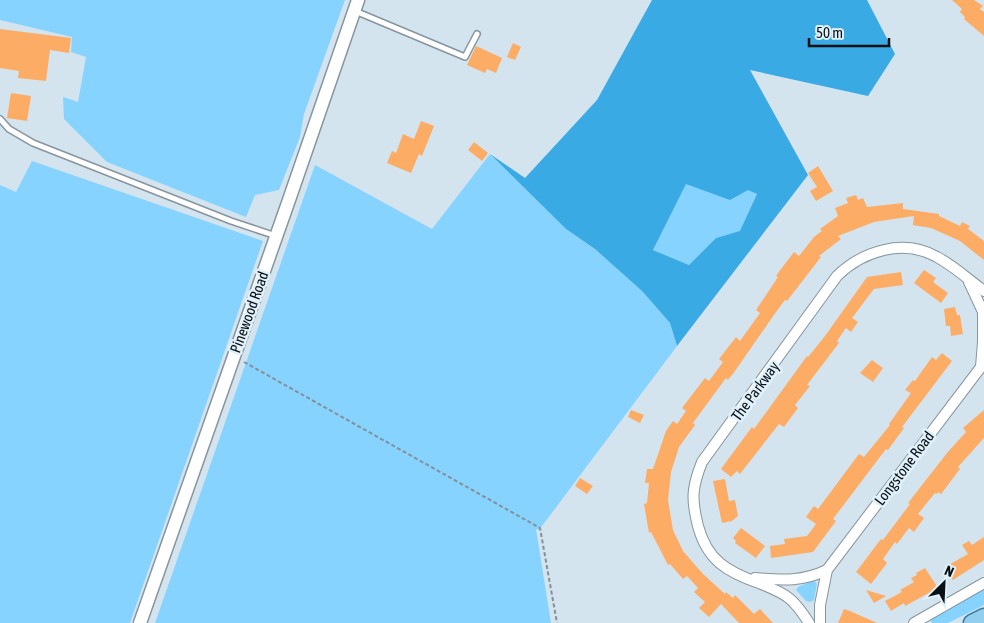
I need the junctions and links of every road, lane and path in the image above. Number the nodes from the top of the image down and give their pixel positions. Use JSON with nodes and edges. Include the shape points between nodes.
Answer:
{"nodes":[{"id":1,"x":356,"y":5,"type":"edge"},
{"id":2,"x":476,"y":34,"type":"dead end"},
{"id":3,"x":0,"y":119,"type":"edge"},
{"id":4,"x":276,"y":236,"type":"junction"},
{"id":5,"x":967,"y":278,"type":"junction"},
{"id":6,"x":984,"y":291,"type":"edge"},
{"id":7,"x":234,"y":356,"type":"junction"},
{"id":8,"x":982,"y":367,"type":"edge"},
{"id":9,"x":827,"y":570,"type":"junction"},
{"id":10,"x":741,"y":577,"type":"junction"},
{"id":11,"x":984,"y":583,"type":"edge"},
{"id":12,"x":984,"y":617,"type":"edge"},
{"id":13,"x":140,"y":623,"type":"edge"},
{"id":14,"x":557,"y":623,"type":"edge"},
{"id":15,"x":809,"y":623,"type":"edge"},
{"id":16,"x":820,"y":623,"type":"edge"},
{"id":17,"x":914,"y":623,"type":"edge"},
{"id":18,"x":972,"y":623,"type":"edge"}],
"edges":[{"from":1,"to":2,"type":"lane","via":[[465,57]]},
{"from":1,"to":4,"type":"street","name":"Pinewood Road"},
{"from":3,"to":4,"type":"lane","via":[[9,129],[33,143]]},
{"from":4,"to":7,"type":"street","name":"Pinewood Road"},
{"from":5,"to":6,"type":"street","name":"The Parkway"},
{"from":5,"to":8,"type":"street","via":[[983,312]]},
{"from":5,"to":10,"type":"street","name":"The Parkway","via":[[936,256],[908,248],[894,248],[862,257],[837,276],[702,462],[694,483],[694,510],[701,536],[716,562]]},
{"from":7,"to":13,"type":"street","name":"Pinewood Road"},
{"from":7,"to":14,"type":"path","via":[[540,528]]},
{"from":8,"to":9,"type":"street","name":"Longstone Road"},
{"from":9,"to":10,"type":"street","via":[[800,579]]},
{"from":9,"to":16,"type":"street"},
{"from":10,"to":15,"type":"street","name":"The Parkway","via":[[768,586],[789,598]]},
{"from":11,"to":17,"type":"street"},
{"from":12,"to":18,"type":"main road"}]}
